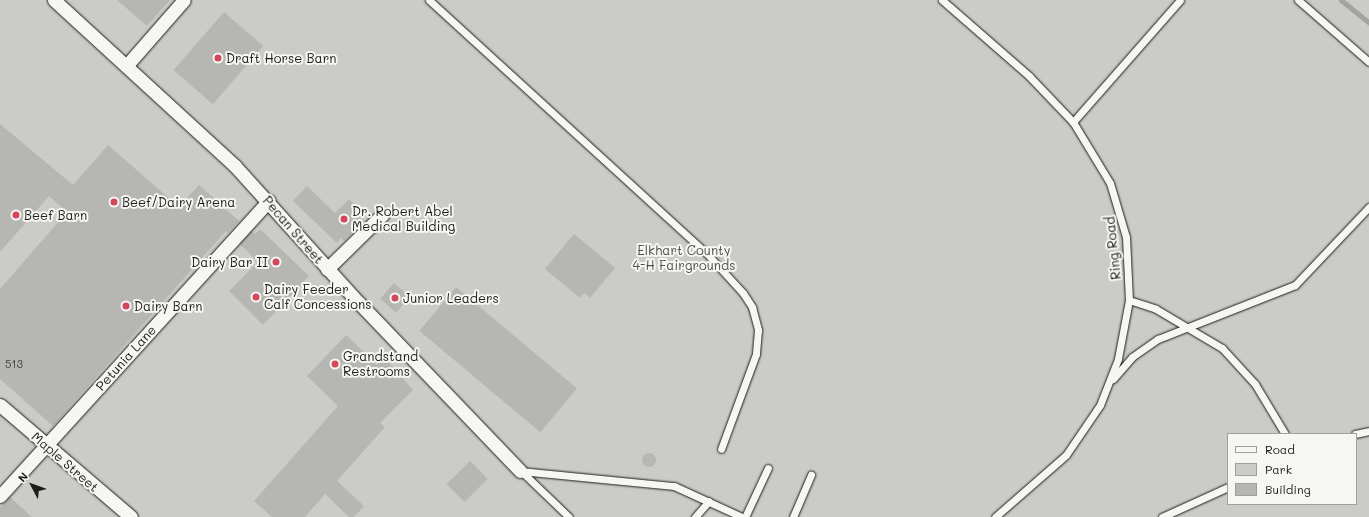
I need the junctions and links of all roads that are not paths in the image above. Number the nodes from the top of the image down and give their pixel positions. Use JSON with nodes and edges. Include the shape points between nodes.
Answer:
{"nodes":[{"id":1,"x":54,"y":0,"type":"edge"},
{"id":2,"x":184,"y":0,"type":"edge"},
{"id":3,"x":430,"y":0,"type":"edge"},
{"id":4,"x":942,"y":0,"type":"edge"},
{"id":5,"x":1180,"y":0,"type":"edge"},
{"id":6,"x":1298,"y":0,"type":"edge"},
{"id":7,"x":1369,"y":62,"type":"edge"},
{"id":8,"x":127,"y":65,"type":"junction"},
{"id":9,"x":1073,"y":122,"type":"junction"},
{"id":10,"x":268,"y":201,"type":"junction"},
{"id":11,"x":1369,"y":207,"type":"edge"},
{"id":12,"x":383,"y":214,"type":"dead end"},
{"id":13,"x":327,"y":269,"type":"junction"},
{"id":14,"x":1129,"y":300,"type":"junction"},
{"id":15,"x":1188,"y":328,"type":"junction"},
{"id":16,"x":1111,"y":381,"type":"junction"},
{"id":17,"x":0,"y":405,"type":"edge"},
{"id":18,"x":1369,"y":431,"type":"edge"},
{"id":19,"x":1284,"y":433,"type":"edge"},
{"id":20,"x":1357,"y":434,"type":"edge"},
{"id":21,"x":46,"y":445,"type":"junction"},
{"id":22,"x":721,"y":449,"type":"dead end"},
{"id":23,"x":768,"y":468,"type":"dead end"},
{"id":24,"x":520,"y":471,"type":"junction"},
{"id":25,"x":811,"y":475,"type":"dead end"},
{"id":26,"x":1227,"y":488,"type":"edge"},
{"id":27,"x":0,"y":496,"type":"edge"},
{"id":28,"x":709,"y":501,"type":"junction"},
{"id":29,"x":131,"y":517,"type":"edge"},
{"id":30,"x":568,"y":517,"type":"edge"},
{"id":31,"x":695,"y":517,"type":"edge"},
{"id":32,"x":743,"y":517,"type":"edge"},
{"id":33,"x":793,"y":517,"type":"edge"},
{"id":34,"x":995,"y":517,"type":"edge"},
{"id":35,"x":1162,"y":517,"type":"edge"}],
"edges":[{"from":1,"to":8,"type":"street","name":"Pecan Street"},
{"from":2,"to":8,"type":"street"},
{"from":3,"to":22,"type":"lane","via":[[710,257],[743,293],[752,307],[758,330],[756,354]]},
{"from":4,"to":9,"type":"lane","name":"Ring Road","via":[[1030,76]]},
{"from":5,"to":9,"type":"lane"},
{"from":6,"to":7,"type":"lane"},
{"from":8,"to":10,"type":"street","name":"Pecan Street","via":[[213,144]]},
{"from":9,"to":14,"type":"lane","name":"Ring Road","via":[[1094,152],[1121,210]]},
{"from":10,"to":13,"type":"street","name":"Pecan Street"},
{"from":10,"to":21,"type":"street","name":"Petunia Lane"},
{"from":11,"to":15,"type":"lane","via":[[1295,285]]},
{"from":12,"to":13,"type":"street"},
{"from":13,"to":24,"type":"street","name":"Pecan Street"},
{"from":14,"to":15,"type":"lane"},
{"from":14,"to":16,"type":"lane","name":"Ring Road"},
{"from":15,"to":16,"type":"lane","via":[[1158,339],[1132,357]]},
{"from":15,"to":19,"type":"lane","via":[[1222,348],[1255,384]]},
{"from":16,"to":34,"type":"lane","name":"Ring Road","via":[[1086,430],[1066,454]]},
{"from":17,"to":21,"type":"street","name":"Maple Street"},
{"from":18,"to":20,"type":"lane"},
{"from":21,"to":27,"type":"street","name":"Petunia Lane"},
{"from":21,"to":29,"type":"street","name":"Maple Street"},
{"from":23,"to":32,"type":"lane"},
{"from":24,"to":28,"type":"lane","via":[[655,483],[691,491]]},
{"from":24,"to":30,"type":"lane"},
{"from":25,"to":33,"type":"lane"},
{"from":26,"to":35,"type":"lane"},
{"from":28,"to":31,"type":"lane"},
{"from":28,"to":32,"type":"lane"}]}
